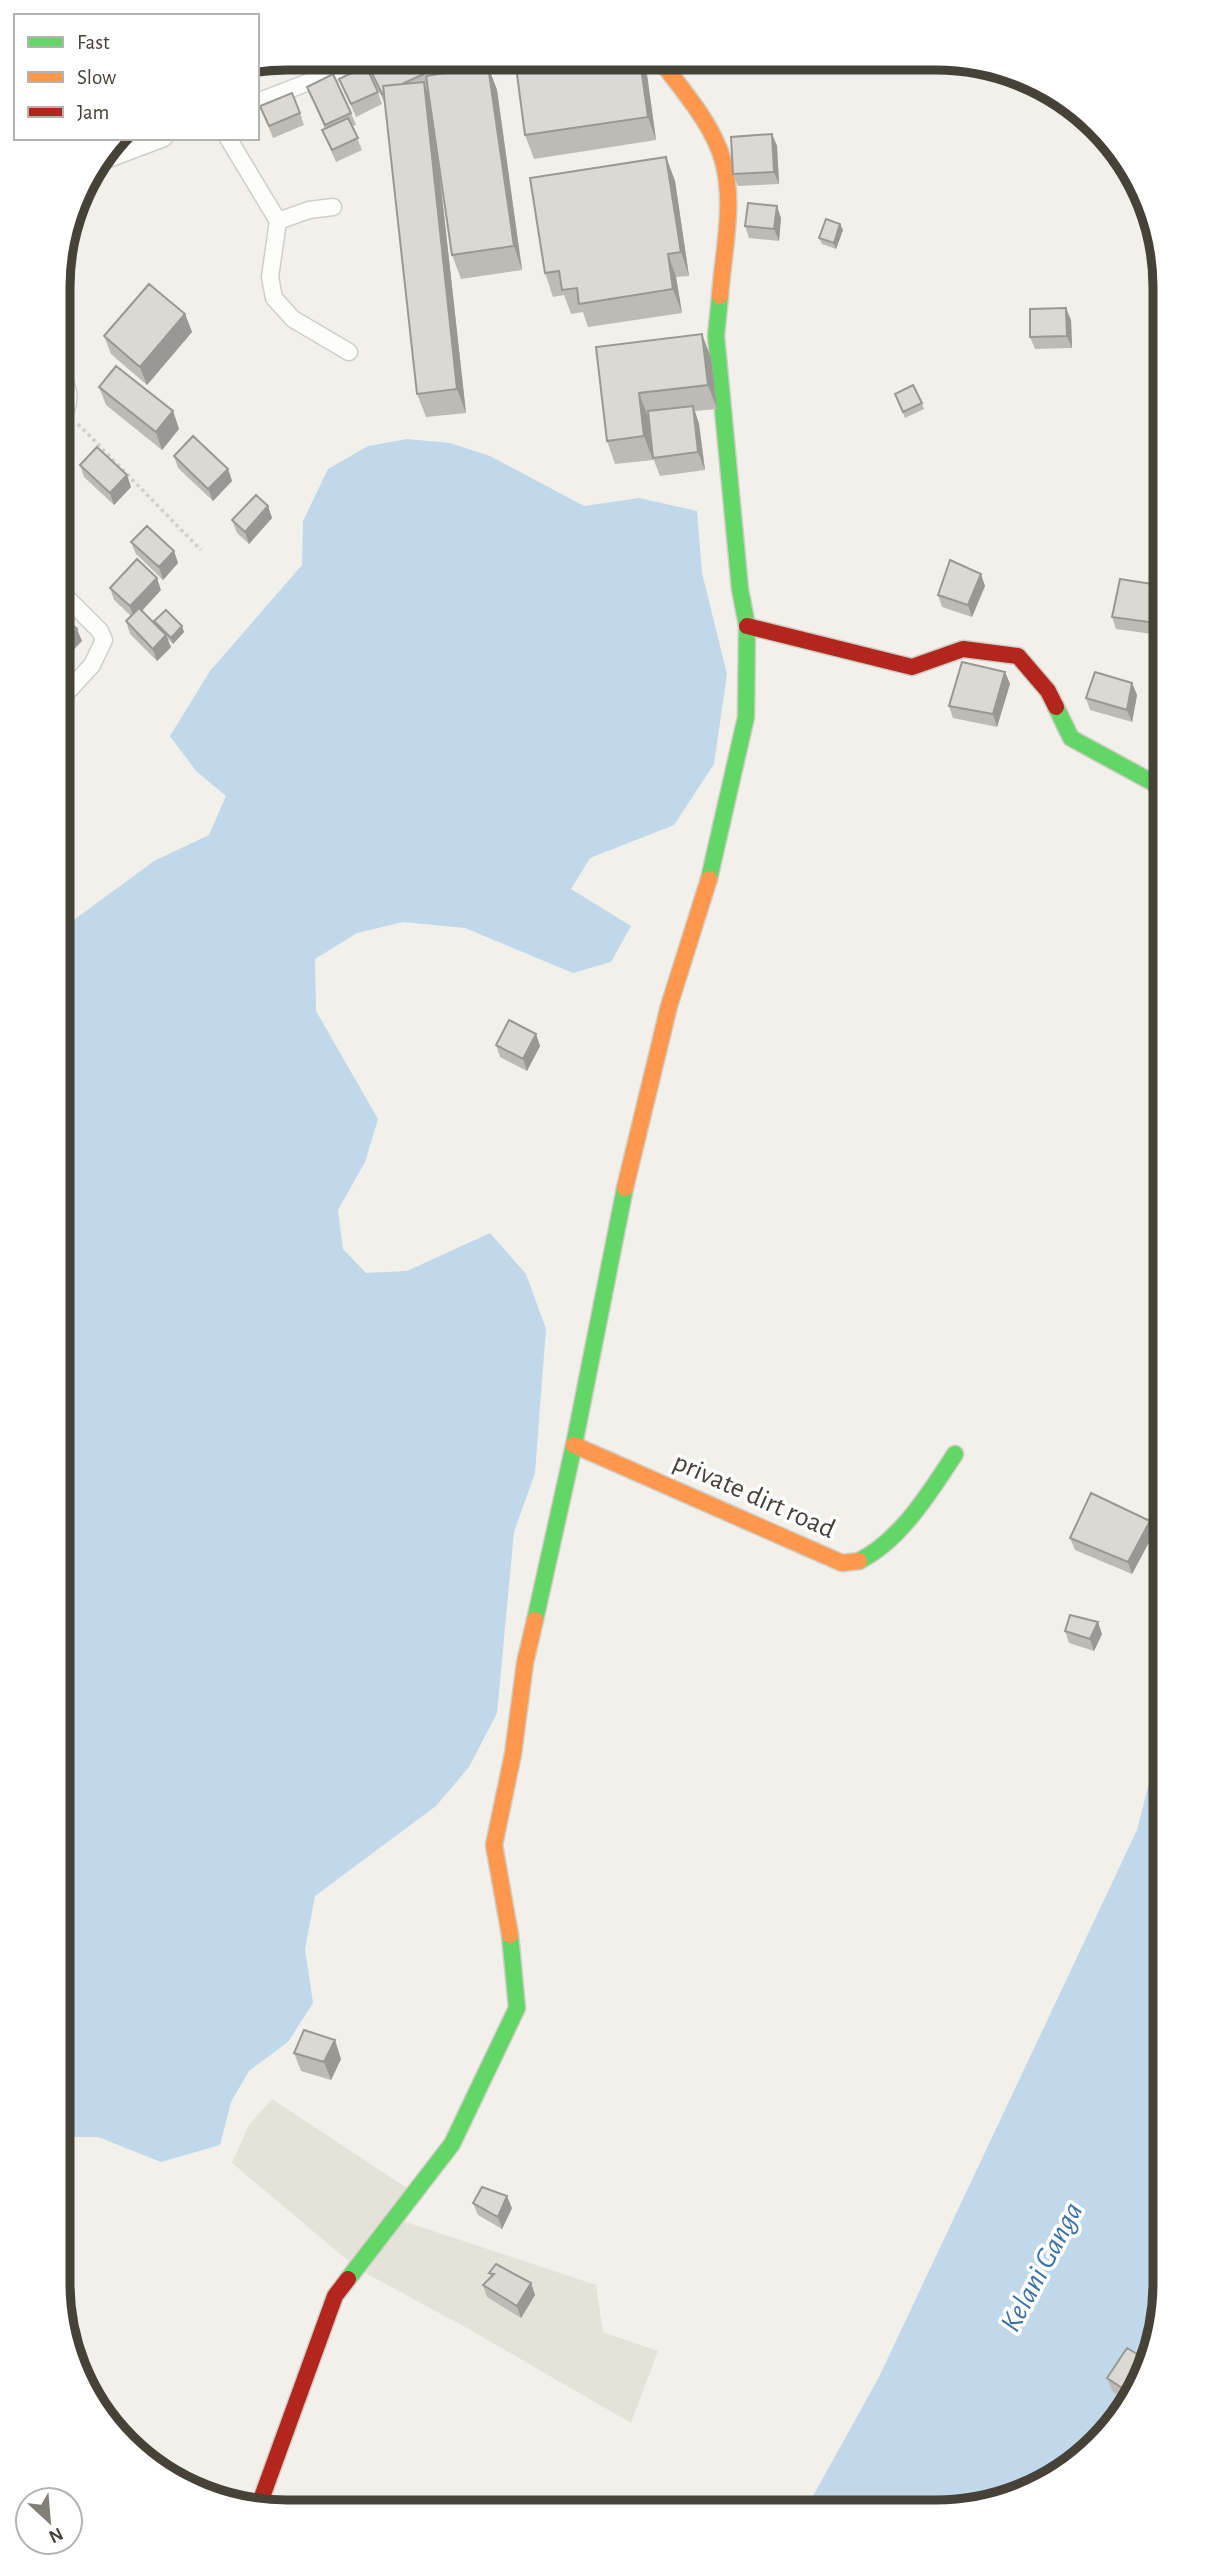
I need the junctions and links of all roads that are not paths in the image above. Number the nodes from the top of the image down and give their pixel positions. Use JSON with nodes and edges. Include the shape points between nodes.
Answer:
{"nodes":[{"id":1,"x":340,"y":70,"type":"edge"},
{"id":2,"x":667,"y":70,"type":"edge"},
{"id":3,"x":259,"y":101,"type":"edge"},
{"id":4,"x":159,"y":140,"type":"edge"},
{"id":5,"x":229,"y":140,"type":"edge"},
{"id":6,"x":113,"y":157,"type":"edge"},
{"id":7,"x":333,"y":207,"type":"dead end"},
{"id":8,"x":278,"y":221,"type":"junction"},
{"id":9,"x":349,"y":352,"type":"dead end"},
{"id":10,"x":70,"y":601,"type":"edge"},
{"id":11,"x":747,"y":626,"type":"junction"},
{"id":12,"x":70,"y":689,"type":"edge"},
{"id":13,"x":1153,"y":783,"type":"edge"},
{"id":14,"x":574,"y":1445,"type":"junction"},
{"id":15,"x":955,"y":1454,"type":"dead end"},
{"id":16,"x":261,"y":2498,"type":"edge"}],
"edges":[{"from":1,"to":3,"type":"street"},
{"from":2,"to":11,"type":"street","via":[[701,117],[723,160],[728,203],[716,336]]},
{"from":4,"to":6,"type":"street"},
{"from":5,"to":8,"type":"street"},
{"from":7,"to":8,"type":"street"},
{"from":8,"to":9,"type":"street","via":[[270,277],[274,298],[293,319]]},
{"from":10,"to":12,"type":"street","via":[[104,640],[92,665]]},
{"from":11,"to":13,"type":"street","via":[[912,667],[962,649],[1018,656],[1048,691],[1071,738]]},
{"from":11,"to":14,"type":"street","via":[[746,717],[712,869],[669,1006],[619,1212]]},
{"from":14,"to":15,"type":"street","name":"private dirt road","via":[[842,1563],[859,1562],[879,1549],[933,1489]]},
{"from":14,"to":16,"type":"street","via":[[525,1663],[513,1754],[494,1844],[517,2008],[452,2144],[335,2296]]}]}
